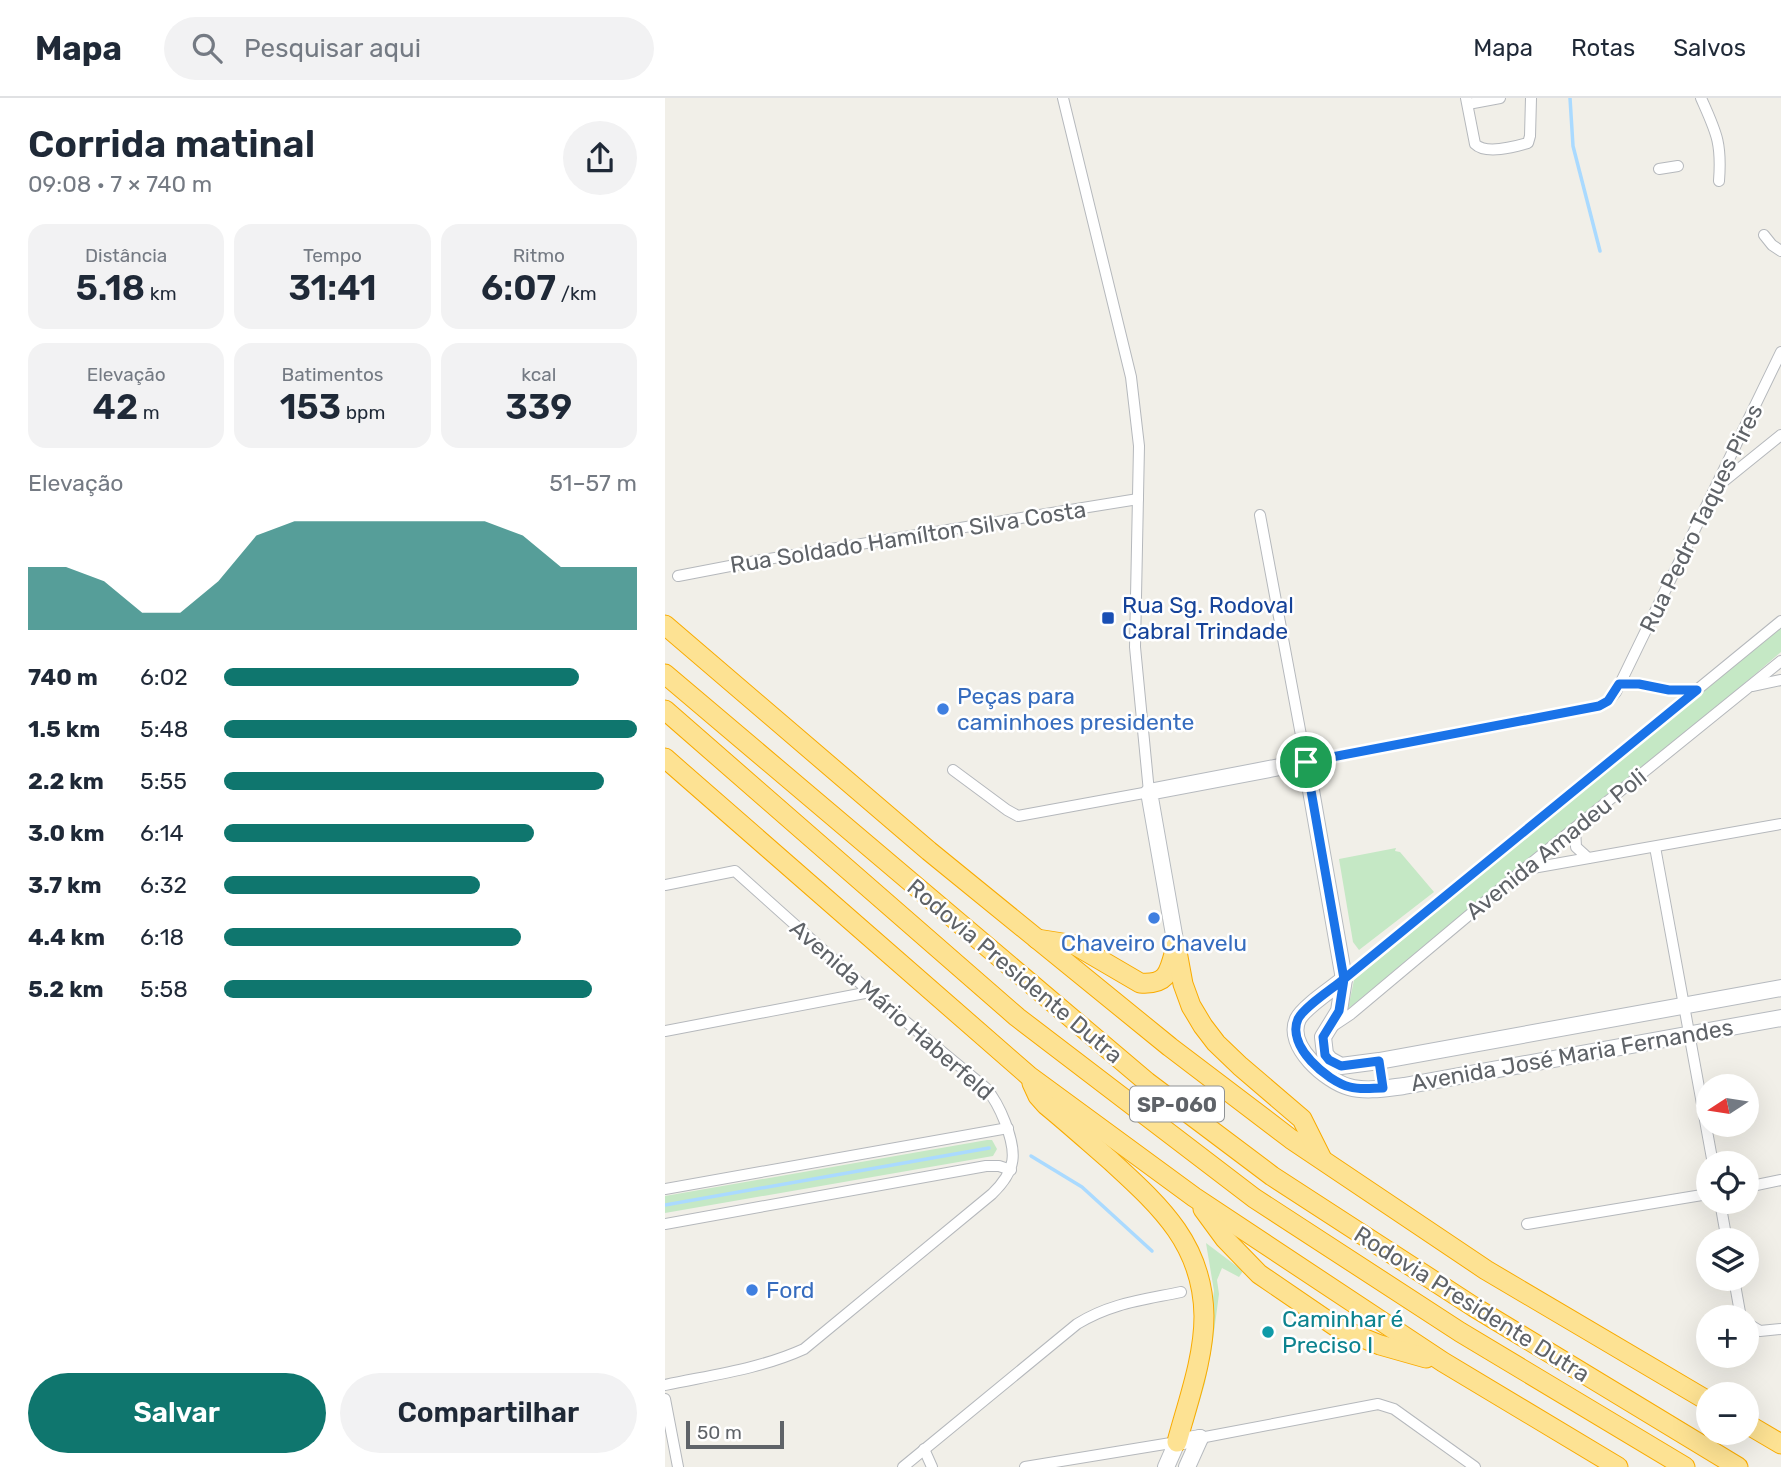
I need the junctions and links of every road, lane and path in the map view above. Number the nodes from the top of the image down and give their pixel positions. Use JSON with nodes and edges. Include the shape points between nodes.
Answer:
{"nodes":[{"id":1,"x":1063,"y":98,"type":"edge"},
{"id":2,"x":1500,"y":98,"type":"edge"},
{"id":3,"x":1531,"y":98,"type":"edge"},
{"id":4,"x":1701,"y":98,"type":"edge"},
{"id":5,"x":1467,"y":101,"type":"edge"},
{"id":6,"x":1678,"y":166,"type":"dead end"},
{"id":7,"x":1658,"y":169,"type":"dead end"},
{"id":8,"x":1719,"y":181,"type":"dead end"},
{"id":9,"x":1764,"y":235,"type":"dead end"},
{"id":10,"x":1781,"y":251,"type":"edge"},
{"id":11,"x":1781,"y":352,"type":"edge"},
{"id":12,"x":1781,"y":435,"type":"edge"},
{"id":13,"x":1717,"y":487,"type":"junction"},
{"id":14,"x":1139,"y":499,"type":"junction"},
{"id":15,"x":1260,"y":515,"type":"dead end"},
{"id":16,"x":678,"y":576,"type":"dead end"},
{"id":17,"x":1781,"y":621,"type":"edge"},
{"id":18,"x":665,"y":625,"type":"edge"},
{"id":19,"x":1781,"y":661,"type":"edge"},
{"id":20,"x":665,"y":674,"type":"edge"},
{"id":21,"x":1781,"y":680,"type":"edge"},
{"id":22,"x":1619,"y":684,"type":"junction"},
{"id":23,"x":1750,"y":687,"type":"junction"},
{"id":24,"x":1697,"y":690,"type":"junction"},
{"id":25,"x":665,"y":710,"type":"edge"},
{"id":26,"x":665,"y":758,"type":"edge"},
{"id":27,"x":1306,"y":762,"type":"junction"},
{"id":28,"x":953,"y":770,"type":"dead end"},
{"id":29,"x":1149,"y":792,"type":"junction"},
{"id":30,"x":1781,"y":824,"type":"edge"},
{"id":31,"x":1575,"y":828,"type":"junction"},
{"id":32,"x":1655,"y":847,"type":"junction"},
{"id":33,"x":1588,"y":858,"type":"junction"},
{"id":34,"x":1524,"y":869,"type":"junction"},
{"id":35,"x":665,"y":885,"type":"edge"},
{"id":36,"x":1036,"y":939,"type":"junction"},
{"id":37,"x":1176,"y":946,"type":"junction"},
{"id":38,"x":1344,"y":979,"type":"junction"},
{"id":39,"x":1781,"y":988,"type":"edge"},
{"id":40,"x":870,"y":992,"type":"junction"},
{"id":41,"x":1683,"y":1006,"type":"junction"},
{"id":42,"x":1781,"y":1018,"type":"edge"},
{"id":43,"x":1331,"y":1027,"type":"junction"},
{"id":44,"x":665,"y":1031,"type":"edge"},
{"id":45,"x":1688,"y":1034,"type":"junction"},
{"id":46,"x":1379,"y":1061,"type":"junction"},
{"id":47,"x":1030,"y":1076,"type":"junction"},
{"id":48,"x":1383,"y":1088,"type":"junction"},
{"id":49,"x":1008,"y":1129,"type":"junction"},
{"id":50,"x":1710,"y":1151,"type":"edge"},
{"id":51,"x":1323,"y":1161,"type":"junction"},
{"id":52,"x":1011,"y":1170,"type":"junction"},
{"id":53,"x":1781,"y":1180,"type":"edge"},
{"id":54,"x":1759,"y":1185,"type":"edge"},
{"id":55,"x":665,"y":1189,"type":"edge"},
{"id":56,"x":1696,"y":1196,"type":"edge"},
{"id":57,"x":1194,"y":1197,"type":"junction"},
{"id":58,"x":665,"y":1224,"type":"edge"},
{"id":59,"x":1527,"y":1224,"type":"dead end"},
{"id":60,"x":1181,"y":1292,"type":"dead end"},
{"id":61,"x":1781,"y":1329,"type":"edge"},
{"id":62,"x":1759,"y":1330,"type":"edge"},
{"id":63,"x":1443,"y":1362,"type":"junction"},
{"id":64,"x":665,"y":1385,"type":"edge"},
{"id":65,"x":1696,"y":1394,"type":"edge"},
{"id":66,"x":665,"y":1399,"type":"edge"},
{"id":67,"x":1759,"y":1431,"type":"edge"},
{"id":68,"x":1200,"y":1438,"type":"junction"},
{"id":69,"x":1177,"y":1442,"type":"junction"},
{"id":70,"x":1781,"y":1444,"type":"edge"},
{"id":71,"x":924,"y":1449,"type":"junction"},
{"id":72,"x":1595,"y":1459,"type":"edge"},
{"id":73,"x":678,"y":1467,"type":"edge"},
{"id":74,"x":903,"y":1467,"type":"edge"},
{"id":75,"x":932,"y":1467,"type":"edge"},
{"id":76,"x":1025,"y":1467,"type":"edge"},
{"id":77,"x":1166,"y":1467,"type":"edge"},
{"id":78,"x":1187,"y":1467,"type":"edge"},
{"id":79,"x":1475,"y":1467,"type":"edge"},
{"id":80,"x":1618,"y":1467,"type":"edge"},
{"id":81,"x":1685,"y":1467,"type":"edge"},
{"id":82,"x":1738,"y":1467,"type":"edge"}],
"edges":[{"from":1,"to":14,"type":"street","via":[[1131,377]]},
{"from":2,"to":5,"type":"street"},
{"from":3,"to":5,"type":"street","via":[[1528,143],[1485,150],[1475,144]]},
{"from":4,"to":8,"type":"street","via":[[1721,154]]},
{"from":6,"to":7,"type":"street"},
{"from":9,"to":10,"type":"street"},
{"from":11,"to":13,"type":"street","name":"Rua Pedro Taques Pires"},
{"from":12,"to":13,"type":"street"},
{"from":13,"to":22,"type":"street","name":"Rua Pedro Taques Pires"},
{"from":14,"to":16,"type":"street","name":"Rua Soldado Hamílton Silva Costa"},
{"from":14,"to":29,"type":"street","via":[[1135,647]]},
{"from":15,"to":27,"type":"street"},
{"from":17,"to":24,"type":"street","name":"Avenida Amadeu Poli"},
{"from":18,"to":36,"type":"highway","name":"Rodovia Presidente Dutra","number":"SP-060"},
{"from":19,"to":23,"type":"street","name":"Avenida Amadeu Poli"},
{"from":20,"to":82,"type":"highway","name":"Rodovia Presidente Dutra","number":"SP-060","via":[[1147,1082],[1272,1176],[1474,1307]]},
{"from":21,"to":23,"type":"street"},
{"from":22,"to":24,"type":"street"},
{"from":22,"to":27,"type":"street","via":[[1599,706]]},
{"from":23,"to":31,"type":"street","name":"Avenida Amadeu Poli"},
{"from":24,"to":38,"type":"street","name":"Avenida Amadeu Poli"},
{"from":25,"to":81,"type":"highway","name":"Rodovia Presidente Dutra","number":"SP-060","via":[[1017,1017],[1254,1198],[1460,1332]]},
{"from":26,"to":47,"type":"highway","number":"SP-060"},
{"from":27,"to":29,"type":"main road"},
{"from":27,"to":38,"type":"main road"},
{"from":28,"to":29,"type":"street","via":[[1018,816]]},
{"from":29,"to":37,"type":"main road"},
{"from":30,"to":32,"type":"street"},
{"from":31,"to":33,"type":"street","via":[[1576,847]]},
{"from":31,"to":34,"type":"street","name":"Avenida Amadeu Poli"},
{"from":32,"to":33,"type":"street"},
{"from":32,"to":41,"type":"street"},
{"from":33,"to":34,"type":"street"},
{"from":34,"to":43,"type":"street","name":"Avenida Amadeu Poli"},
{"from":35,"to":40,"type":"street","name":"Avenida Mário Haberfeld","via":[[734,871]]},
{"from":36,"to":37,"type":"highway","via":[[1075,945],[1140,983],[1152,984],[1169,971]]},
{"from":36,"to":51,"type":"highway","name":"Rodovia Presidente Dutra","number":"SP-060"},
{"from":37,"to":51,"type":"highway","via":[[1183,984],[1203,1026],[1302,1119]]},
{"from":38,"to":43,"type":"main road","via":[[1342,1002]]},
{"from":38,"to":48,"type":"main road","name":"Avenida José Maria Fernandes","via":[[1300,1015],[1297,1040],[1321,1072],[1334,1081],[1349,1087]]},
{"from":39,"to":41,"type":"main road","name":"Avenida José Maria Fernandes"},
{"from":40,"to":44,"type":"street"},
{"from":40,"to":49,"type":"street","name":"Avenida Mário Haberfeld","via":[[986,1088]]},
{"from":41,"to":45,"type":"street"},
{"from":41,"to":46,"type":"main road","name":"Avenida José Maria Fernandes"},
{"from":42,"to":45,"type":"main road","name":"Avenida José Maria Fernandes"},
{"from":43,"to":46,"type":"main road","name":"Avenida José Maria Fernandes","via":[[1323,1037],[1329,1060],[1341,1066]]},
{"from":45,"to":48,"type":"main road","name":"Avenida José Maria Fernandes"},
{"from":45,"to":50,"type":"street"},
{"from":46,"to":48,"type":"main road"},
{"from":47,"to":57,"type":"highway","number":"SP-060"},
{"from":47,"to":69,"type":"highway","via":[[1046,1105],[1151,1198],[1172,1222],[1196,1263],[1203,1297],[1202,1338]]},
{"from":49,"to":52,"type":"street","name":"Avenida Mário Haberfeld","via":[[1014,1154]]},
{"from":49,"to":55,"type":"street"},
{"from":51,"to":65,"type":"highway","name":"Rodovia Presidente Dutra","number":"SP-060","via":[[1486,1270]]},
{"from":52,"to":58,"type":"street","via":[[985,1166]]},
{"from":52,"to":64,"type":"street","via":[[992,1194],[804,1349],[752,1367]]},
{"from":53,"to":54,"type":"street"},
{"from":56,"to":59,"type":"street"},
{"from":57,"to":63,"type":"highway","number":"SP-060"},
{"from":57,"to":63,"type":"highway","via":[[1259,1274],[1338,1328]]},
{"from":60,"to":71,"type":"street","via":[[1114,1306],[1090,1316]]},
{"from":61,"to":62,"type":"street"},
{"from":63,"to":72,"type":"highway","number":"SP-060"},
{"from":66,"to":73,"type":"street"},
{"from":67,"to":70,"type":"highway"},
{"from":68,"to":69,"type":"main road"},
{"from":68,"to":78,"type":"main road"},
{"from":68,"to":79,"type":"street","via":[[1378,1404],[1394,1409]]},
{"from":69,"to":76,"type":"street"},
{"from":69,"to":77,"type":"main road"},
{"from":71,"to":74,"type":"street"},
{"from":71,"to":75,"type":"street"},
{"from":72,"to":80,"type":"highway","number":"SP-060"}]}
